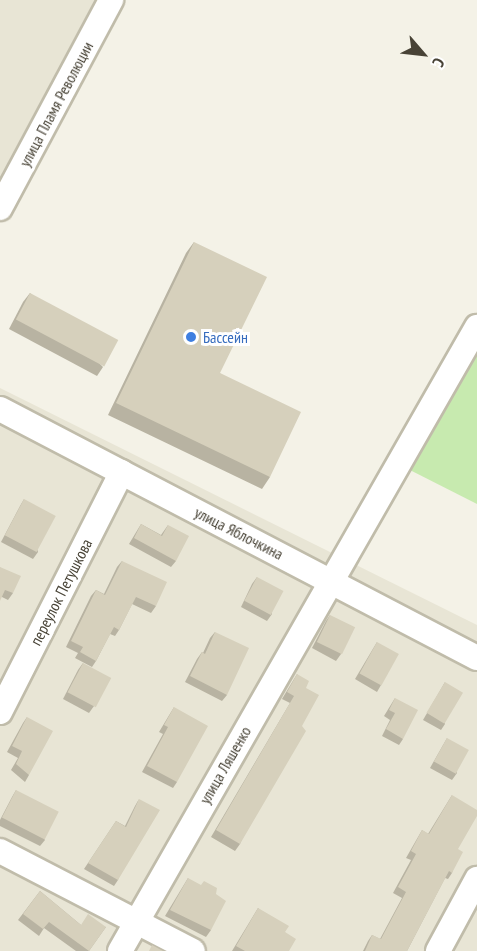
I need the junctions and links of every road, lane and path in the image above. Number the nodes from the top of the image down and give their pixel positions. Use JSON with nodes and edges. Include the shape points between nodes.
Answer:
{"nodes":[{"id":1,"x":106,"y":2,"type":"edge"},
{"id":2,"x":7,"y":176,"type":"edge"},
{"id":3,"x":0,"y":208,"type":"edge"},
{"id":4,"x":477,"y":327,"type":"edge"},
{"id":5,"x":0,"y":409,"type":"edge"},
{"id":6,"x":122,"y":472,"type":"junction"},
{"id":7,"x":330,"y":580,"type":"junction"},
{"id":8,"x":477,"y":658,"type":"edge"},
{"id":9,"x":0,"y":712,"type":"edge"},
{"id":10,"x":0,"y":851,"type":"edge"},
{"id":11,"x":477,"y":879,"type":"edge"},
{"id":12,"x":137,"y":920,"type":"junction"},
{"id":13,"x":120,"y":951,"type":"edge"},
{"id":14,"x":193,"y":951,"type":"edge"},
{"id":15,"x":438,"y":951,"type":"edge"}],
"edges":[{"from":1,"to":2,"type":"street","name":"улица Пламя Революции"},
{"from":2,"to":3,"type":"street","name":"улица Пламя Революции"},
{"from":4,"to":7,"type":"street","name":"улица Ляшенко"},
{"from":5,"to":6,"type":"street","name":"улица Яблочкина"},
{"from":6,"to":7,"type":"street","name":"улица Яблочкина"},
{"from":6,"to":9,"type":"street","name":"переулок Петушкова"},
{"from":7,"to":8,"type":"street","name":"улица Яблочкина"},
{"from":7,"to":12,"type":"street","name":"улица Ляшенко"},
{"from":10,"to":12,"type":"street"},
{"from":11,"to":15,"type":"street"},
{"from":12,"to":13,"type":"street","name":"улица Ляшенко"},
{"from":12,"to":14,"type":"street"}]}
